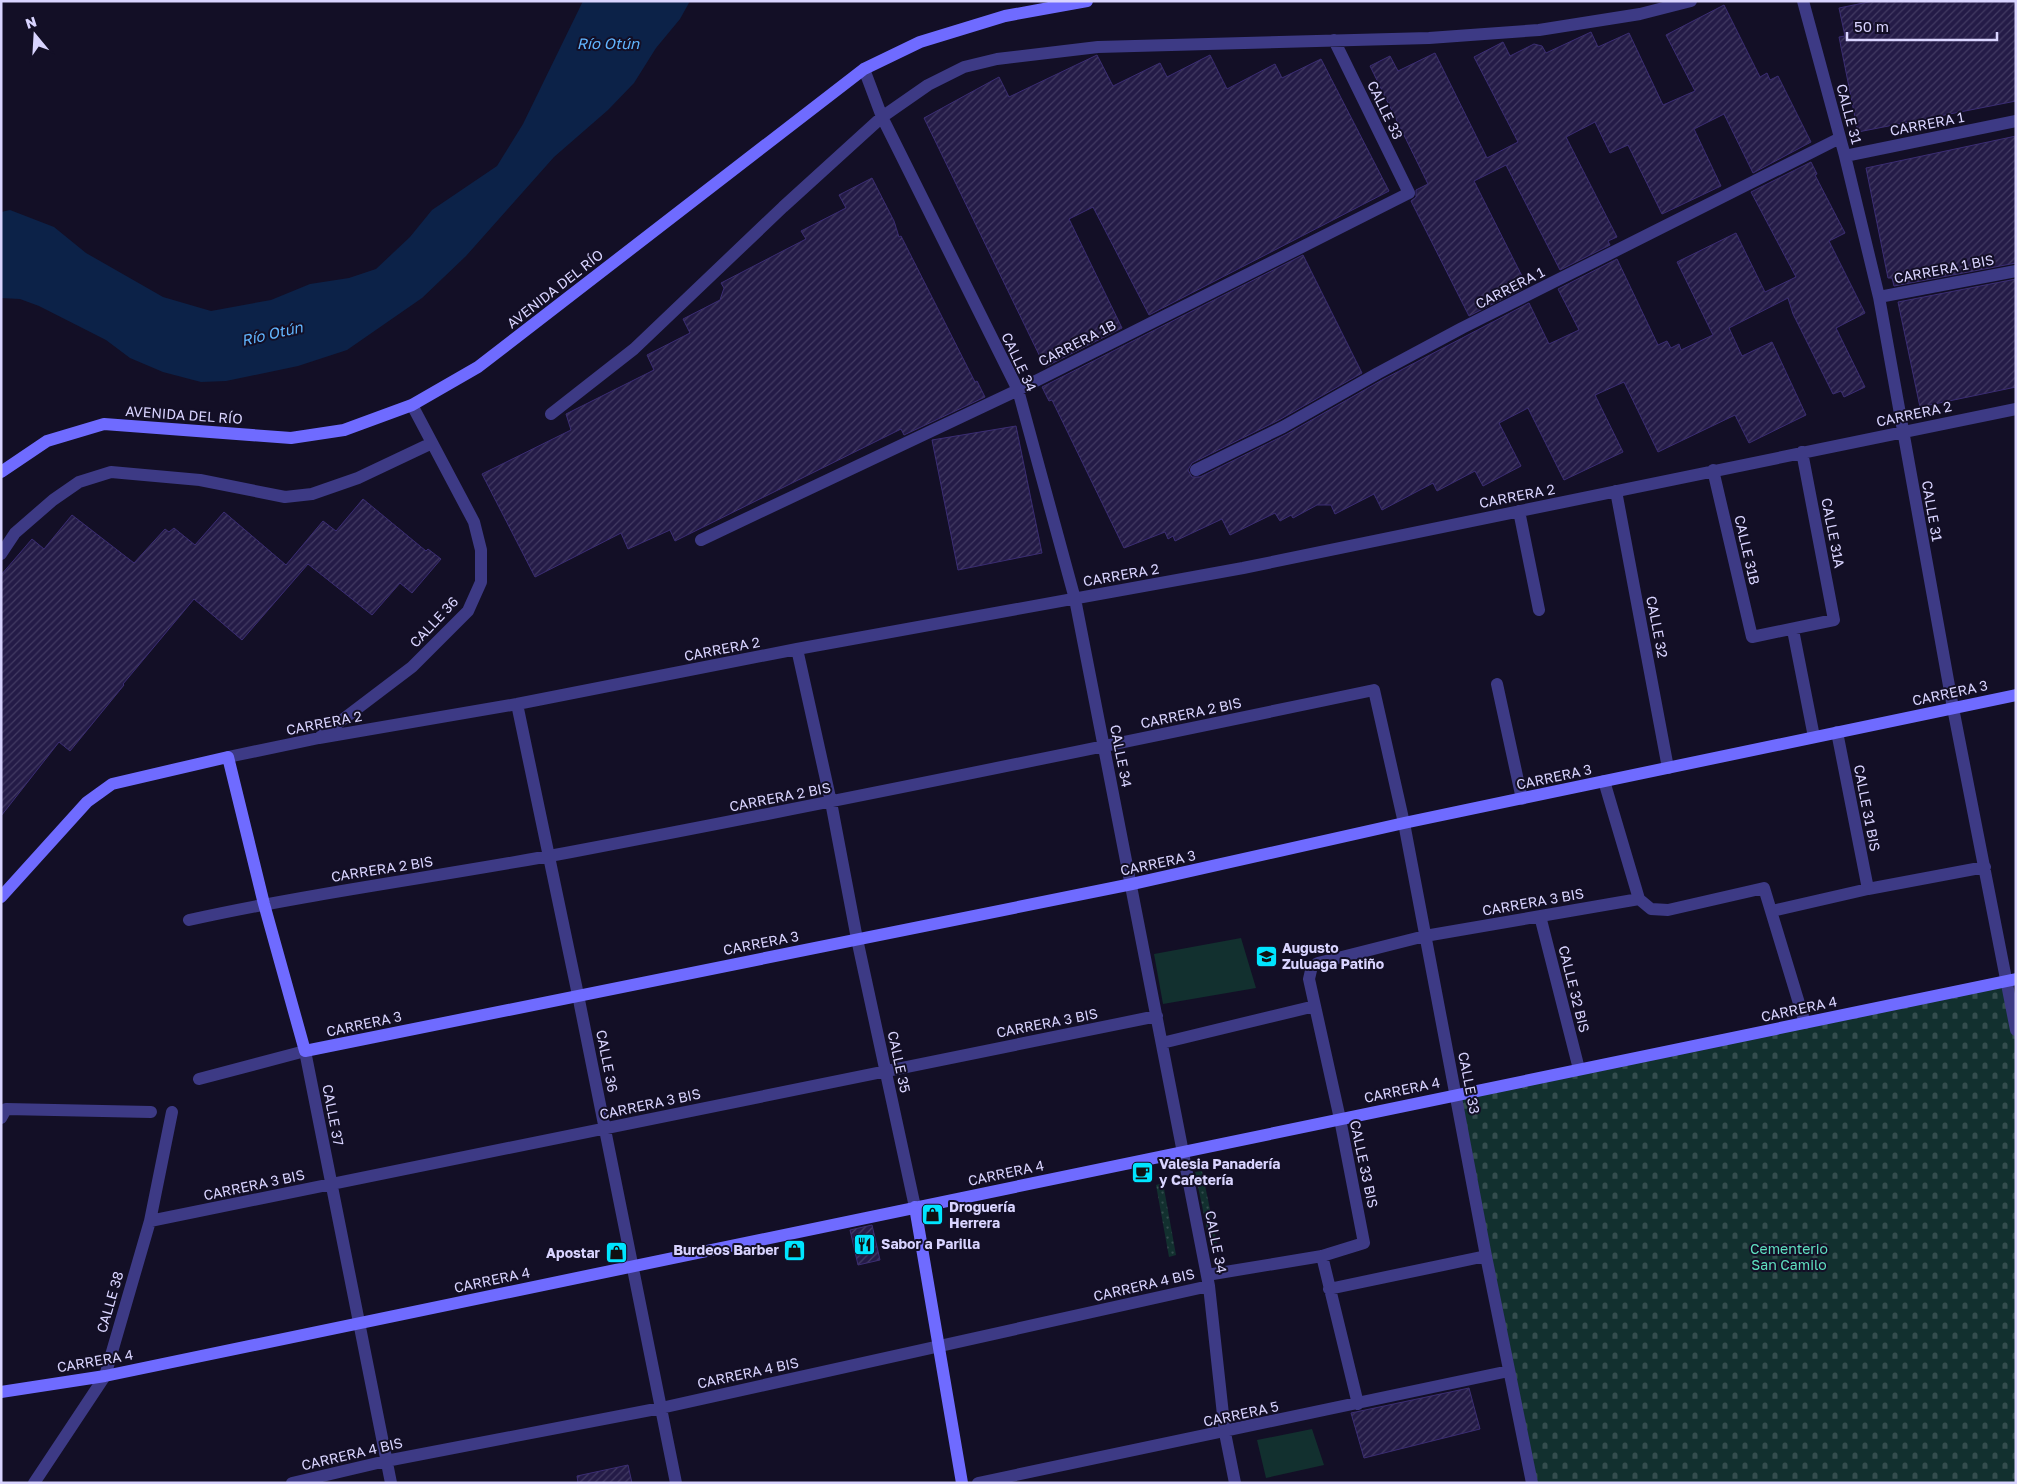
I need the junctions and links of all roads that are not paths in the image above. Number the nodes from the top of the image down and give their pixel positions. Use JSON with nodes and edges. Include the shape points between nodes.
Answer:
{"nodes":[{"id":1,"x":1087,"y":1,"type":"edge"},
{"id":2,"x":1691,"y":1,"type":"edge"},
{"id":3,"x":1803,"y":1,"type":"edge"},
{"id":4,"x":1334,"y":40,"type":"junction"},
{"id":5,"x":864,"y":69,"type":"junction"},
{"id":6,"x":882,"y":117,"type":"junction"},
{"id":7,"x":2016,"y":121,"type":"edge"},
{"id":8,"x":1840,"y":138,"type":"junction"},
{"id":9,"x":1845,"y":156,"type":"junction"},
{"id":10,"x":1409,"y":193,"type":"joint"},
{"id":11,"x":2016,"y":270,"type":"edge"},
{"id":12,"x":1879,"y":297,"type":"junction"},
{"id":13,"x":1018,"y":390,"type":"junction"},
{"id":14,"x":412,"y":405,"type":"junction"},
{"id":15,"x":2016,"y":409,"type":"edge"},
{"id":16,"x":551,"y":414,"type":"dead end"},
{"id":17,"x":1903,"y":432,"type":"junction"},
{"id":18,"x":432,"y":443,"type":"junction"},
{"id":19,"x":1802,"y":452,"type":"junction"},
{"id":20,"x":1196,"y":470,"type":"dead end"},
{"id":21,"x":1713,"y":470,"type":"junction"},
{"id":22,"x":1,"y":472,"type":"edge"},
{"id":23,"x":1616,"y":491,"type":"junction"},
{"id":24,"x":1519,"y":511,"type":"junction"},
{"id":25,"x":701,"y":540,"type":"dead end"},
{"id":26,"x":1,"y":554,"type":"edge"},
{"id":27,"x":1075,"y":598,"type":"junction"},
{"id":28,"x":1539,"y":610,"type":"dead end"},
{"id":29,"x":1793,"y":630,"type":"junction"},
{"id":30,"x":797,"y":649,"type":"junction"},
{"id":31,"x":1497,"y":684,"type":"dead end"},
{"id":32,"x":1374,"y":690,"type":"joint"},
{"id":33,"x":2016,"y":695,"type":"edge"},
{"id":34,"x":516,"y":704,"type":"junction"},
{"id":35,"x":1954,"y":708,"type":"junction"},
{"id":36,"x":1837,"y":732,"type":"junction"},
{"id":37,"x":1814,"y":737,"type":"junction"},
{"id":38,"x":319,"y":738,"type":"junction"},
{"id":39,"x":1104,"y":746,"type":"junction"},
{"id":40,"x":228,"y":757,"type":"junction"},
{"id":41,"x":1668,"y":768,"type":"junction"},
{"id":42,"x":1604,"y":781,"type":"junction"},
{"id":43,"x":1522,"y":799,"type":"junction"},
{"id":44,"x":831,"y":802,"type":"junction"},
{"id":45,"x":1404,"y":823,"type":"junction"},
{"id":46,"x":548,"y":856,"type":"junction"},
{"id":47,"x":1984,"y":867,"type":"junction"},
{"id":48,"x":1132,"y":884,"type":"junction"},
{"id":49,"x":1868,"y":889,"type":"junction"},
{"id":50,"x":1,"y":897,"type":"edge"},
{"id":51,"x":1639,"y":899,"type":"junction"},
{"id":52,"x":264,"y":904,"type":"junction"},
{"id":53,"x":1772,"y":910,"type":"junction"},
{"id":54,"x":1540,"y":916,"type":"junction"},
{"id":55,"x":189,"y":920,"type":"dead end"},
{"id":56,"x":1425,"y":936,"type":"junction"},
{"id":57,"x":857,"y":939,"type":"junction"},
{"id":58,"x":1310,"y":970,"type":"joint"},
{"id":59,"x":2011,"y":980,"type":"edge"},
{"id":60,"x":578,"y":995,"type":"junction"},
{"id":61,"x":1315,"y":1006,"type":"junction"},
{"id":62,"x":1157,"y":1016,"type":"junction"},
{"id":63,"x":1805,"y":1023,"type":"junction"},
{"id":64,"x":2016,"y":1030,"type":"edge"},
{"id":65,"x":1162,"y":1043,"type":"junction"},
{"id":66,"x":305,"y":1051,"type":"junction"},
{"id":67,"x":1579,"y":1069,"type":"junction"},
{"id":68,"x":886,"y":1071,"type":"junction"},
{"id":69,"x":199,"y":1080,"type":"dead end"},
{"id":70,"x":1457,"y":1094,"type":"junction"},
{"id":71,"x":151,"y":1112,"type":"dead end"},
{"id":72,"x":172,"y":1112,"type":"dead end"},
{"id":73,"x":1,"y":1118,"type":"edge"},
{"id":74,"x":1340,"y":1119,"type":"junction"},
{"id":75,"x":605,"y":1128,"type":"junction"},
{"id":76,"x":1183,"y":1151,"type":"junction"},
{"id":77,"x":331,"y":1184,"type":"junction"},
{"id":78,"x":915,"y":1207,"type":"junction"},
{"id":79,"x":150,"y":1221,"type":"junction"},
{"id":80,"x":1322,"y":1256,"type":"junction"},
{"id":81,"x":1486,"y":1256,"type":"junction"},
{"id":82,"x":632,"y":1266,"type":"junction"},
{"id":83,"x":1208,"y":1280,"type":"junction"},
{"id":84,"x":1329,"y":1289,"type":"junction"},
{"id":85,"x":359,"y":1323,"type":"junction"},
{"id":86,"x":940,"y":1347,"type":"junction"},
{"id":87,"x":1509,"y":1371,"type":"junction"},
{"id":88,"x":105,"y":1376,"type":"junction"},
{"id":89,"x":1,"y":1392,"type":"edge"},
{"id":90,"x":1358,"y":1404,"type":"junction"},
{"id":91,"x":661,"y":1408,"type":"junction"},
{"id":92,"x":1225,"y":1433,"type":"junction"},
{"id":93,"x":386,"y":1461,"type":"junction"},
{"id":94,"x":34,"y":1483,"type":"edge"},
{"id":95,"x":292,"y":1483,"type":"edge"},
{"id":96,"x":391,"y":1483,"type":"edge"},
{"id":97,"x":676,"y":1483,"type":"edge"},
{"id":98,"x":962,"y":1483,"type":"edge"},
{"id":99,"x":978,"y":1483,"type":"edge"},
{"id":100,"x":1235,"y":1483,"type":"edge"},
{"id":101,"x":1532,"y":1483,"type":"edge"}],
"edges":[{"from":1,"to":5,"type":"street","name":"AVENIDA DEL RÍO","via":[[1005,16],[920,42]]},
{"from":2,"to":4,"type":"street","via":[[1640,14],[1539,30],[1429,38]]},
{"from":3,"to":8,"type":"street","name":"CALLE 31"},
{"from":4,"to":6,"type":"street","via":[[1098,47],[997,59],[964,66],[928,84]]},
{"from":4,"to":10,"type":"street","name":"CALLE 33"},
{"from":5,"to":6,"type":"street","name":"CALLE 34"},
{"from":5,"to":14,"type":"street","name":"AVENIDA DEL RÍO","via":[[478,368]]},
{"from":6,"to":13,"type":"street","name":"CALLE 34"},
{"from":6,"to":16,"type":"street","via":[[634,350]]},
{"from":7,"to":9,"type":"street","name":"CARRERA 1"},
{"from":8,"to":9,"type":"street","name":"CALLE 31"},
{"from":8,"to":20,"type":"street","name":"CARRERA 1","via":[[1462,328],[1284,427]]},
{"from":9,"to":12,"type":"street","name":"CALLE 31"},
{"from":10,"to":13,"type":"street","name":"CARRERA 1B"},
{"from":11,"to":12,"type":"street","name":"CARRERA 1 BIS"},
{"from":12,"to":17,"type":"street","name":"CALLE 31"},
{"from":13,"to":25,"type":"street","name":"CARRERA 1B"},
{"from":13,"to":27,"type":"street","name":"CALLE 34"},
{"from":14,"to":18,"type":"street","name":"CALLE 36"},
{"from":14,"to":22,"type":"street","name":"AVENIDA DEL RÍO","via":[[344,430],[291,438],[104,424],[47,441]]},
{"from":15,"to":17,"type":"street","name":"CARRERA 2"},
{"from":17,"to":19,"type":"street","name":"CARRERA 2"},
{"from":17,"to":35,"type":"street","name":"CALLE 31"},
{"from":18,"to":26,"type":"street","via":[[358,478],[312,494],[285,497],[200,480],[111,472],[78,482],[15,533]]},
{"from":18,"to":38,"type":"street","name":"CALLE 36","via":[[474,522],[481,550],[481,582],[468,611],[412,667]]},
{"from":19,"to":21,"type":"street","name":"CARRERA 2"},
{"from":19,"to":29,"type":"street","name":"CALLE 31A","via":[[1834,620]]},
{"from":21,"to":23,"type":"street","name":"CARRERA 2"},
{"from":21,"to":29,"type":"street","name":"CALLE 31B","via":[[1752,637]]},
{"from":23,"to":24,"type":"street","name":"CARRERA 2"},
{"from":23,"to":41,"type":"street","name":"CALLE 32"},
{"from":24,"to":27,"type":"street","name":"CARRERA 2","via":[[1243,568]]},
{"from":24,"to":28,"type":"street"},
{"from":27,"to":30,"type":"street","name":"CARRERA 2"},
{"from":27,"to":39,"type":"street","name":"CALLE 34"},
{"from":29,"to":37,"type":"street"},
{"from":30,"to":34,"type":"street","name":"CARRERA 2"},
{"from":30,"to":44,"type":"street","name":"CALLE 35"},
{"from":31,"to":43,"type":"street"},
{"from":32,"to":39,"type":"street","name":"CARRERA 2 BIS"},
{"from":32,"to":45,"type":"street","name":"CALLE 33"},
{"from":33,"to":35,"type":"street","name":"CARRERA 3"},
{"from":34,"to":38,"type":"street","name":"CARRERA 2"},
{"from":34,"to":46,"type":"street","name":"CALLE 36"},
{"from":35,"to":36,"type":"street","name":"CARRERA 3"},
{"from":35,"to":47,"type":"street","name":"CALLE 31"},
{"from":36,"to":37,"type":"street","name":"CARRERA 3"},
{"from":36,"to":49,"type":"street","name":"CALLE 31 BIS"},
{"from":37,"to":41,"type":"street","name":"CARRERA 3"},
{"from":38,"to":40,"type":"street","name":"CARRERA 2"},
{"from":39,"to":44,"type":"street","name":"CARRERA 2 BIS"},
{"from":39,"to":48,"type":"street","name":"CALLE 34"},
{"from":40,"to":50,"type":"street","via":[[112,784],[87,802]]},
{"from":40,"to":52,"type":"street","name":"CALLE 37"},
{"from":41,"to":42,"type":"street","name":"CARRERA 3"},
{"from":42,"to":43,"type":"street","name":"CARRERA 3"},
{"from":42,"to":51,"type":"street"},
{"from":43,"to":45,"type":"street","name":"CARRERA 3"},
{"from":44,"to":46,"type":"street","name":"CARRERA 2 BIS"},
{"from":44,"to":57,"type":"street","name":"CALLE 35"},
{"from":45,"to":48,"type":"street","name":"CARRERA 3"},
{"from":45,"to":56,"type":"street","name":"CALLE 33"},
{"from":46,"to":52,"type":"street","name":"CARRERA 2 BIS"},
{"from":46,"to":60,"type":"street","name":"CALLE 36"},
{"from":47,"to":49,"type":"street"},
{"from":47,"to":59,"type":"street","name":"CALLE 31"},
{"from":48,"to":57,"type":"street","name":"CARRERA 3"},
{"from":48,"to":62,"type":"street","name":"CALLE 34"},
{"from":49,"to":53,"type":"street"},
{"from":51,"to":53,"type":"street","via":[[1651,909],[1668,910],[1762,888]]},
{"from":51,"to":54,"type":"street","name":"CARRERA 3 BIS"},
{"from":52,"to":55,"type":"street","name":"CARRERA 2 BIS"},
{"from":52,"to":66,"type":"street","name":"CALLE 37"},
{"from":53,"to":63,"type":"street"},
{"from":54,"to":56,"type":"street","name":"CARRERA 3 BIS"},
{"from":54,"to":67,"type":"street","name":"CALLE 32 BIS"},
{"from":56,"to":58,"type":"street","name":"CARRERA 3 BIS","via":[[1318,964]]},
{"from":56,"to":70,"type":"street","name":"CALLE 33"},
{"from":57,"to":60,"type":"street","name":"CARRERA 3"},
{"from":57,"to":68,"type":"street","name":"CALLE 35"},
{"from":58,"to":61,"type":"street","name":"CALLE 33 BIS","via":[[1308,978]]},
{"from":59,"to":63,"type":"street","name":"CARRERA 4"},
{"from":59,"to":64,"type":"street","name":"CALLE 31"},
{"from":60,"to":66,"type":"street","name":"CARRERA 3"},
{"from":60,"to":75,"type":"street","name":"CALLE 36"},
{"from":61,"to":65,"type":"street"},
{"from":61,"to":74,"type":"street","name":"CALLE 33 BIS"},
{"from":62,"to":65,"type":"street","name":"CALLE 34"},
{"from":62,"to":68,"type":"street","name":"CARRERA 3 BIS"},
{"from":63,"to":67,"type":"street","name":"CARRERA 4"},
{"from":65,"to":76,"type":"street","name":"CALLE 34"},
{"from":66,"to":69,"type":"street"},
{"from":66,"to":77,"type":"street","name":"CALLE 37"},
{"from":67,"to":70,"type":"street","name":"CARRERA 4"},
{"from":68,"to":75,"type":"street","name":"CARRERA 3 BIS"},
{"from":68,"to":78,"type":"street","name":"CALLE 35"},
{"from":70,"to":74,"type":"street","name":"CARRERA 4"},
{"from":70,"to":81,"type":"street","name":"CALLE 33"},
{"from":71,"to":73,"type":"street","via":[[6,1108]]},
{"from":72,"to":79,"type":"street","name":"CALLE 38"},
{"from":74,"to":76,"type":"street","name":"CARRERA 4"},
{"from":74,"to":80,"type":"street","name":"CALLE 33 BIS","via":[[1365,1240],[1361,1245]]},
{"from":75,"to":77,"type":"street","name":"CARRERA 3 BIS"},
{"from":75,"to":82,"type":"street","name":"CALLE 36"},
{"from":76,"to":78,"type":"street","name":"CARRERA 4"},
{"from":76,"to":83,"type":"street","name":"CALLE 34"},
{"from":77,"to":79,"type":"street","name":"CARRERA 3 BIS"},
{"from":77,"to":85,"type":"street","name":"CALLE 37"},
{"from":78,"to":82,"type":"street","name":"CARRERA 4"},
{"from":78,"to":86,"type":"street","name":"CALLE 35"},
{"from":79,"to":88,"type":"street","name":"CALLE 38"},
{"from":80,"to":83,"type":"street"},
{"from":80,"to":84,"type":"street"},
{"from":81,"to":84,"type":"street"},
{"from":81,"to":87,"type":"street","name":"CALLE 33"},
{"from":82,"to":85,"type":"street","name":"CARRERA 4"},
{"from":82,"to":91,"type":"street","name":"CALLE 36"},
{"from":83,"to":86,"type":"street","name":"CARRERA 4 BIS"},
{"from":83,"to":92,"type":"street","name":"CALLE 34"},
{"from":84,"to":90,"type":"street"},
{"from":85,"to":88,"type":"street","name":"CARRERA 4"},
{"from":85,"to":93,"type":"street","name":"CALLE 37"},
{"from":86,"to":91,"type":"street","name":"CARRERA 4 BIS"},
{"from":86,"to":98,"type":"street","name":"CALLE 35"},
{"from":87,"to":90,"type":"street","name":"CARRERA 5"},
{"from":87,"to":101,"type":"street","name":"CALLE 33"},
{"from":88,"to":89,"type":"street","name":"CARRERA 4"},
{"from":88,"to":94,"type":"street","name":"CALLE 38"},
{"from":90,"to":92,"type":"street","name":"CARRERA 5"},
{"from":91,"to":93,"type":"street","name":"CARRERA 4 BIS"},
{"from":91,"to":97,"type":"street","name":"CALLE 36"},
{"from":92,"to":99,"type":"street","name":"CARRERA 5"},
{"from":92,"to":100,"type":"street","name":"CALLE 34"},
{"from":93,"to":95,"type":"street","name":"CARRERA 4 BIS"},
{"from":93,"to":96,"type":"street","name":"CALLE 37"}]}
